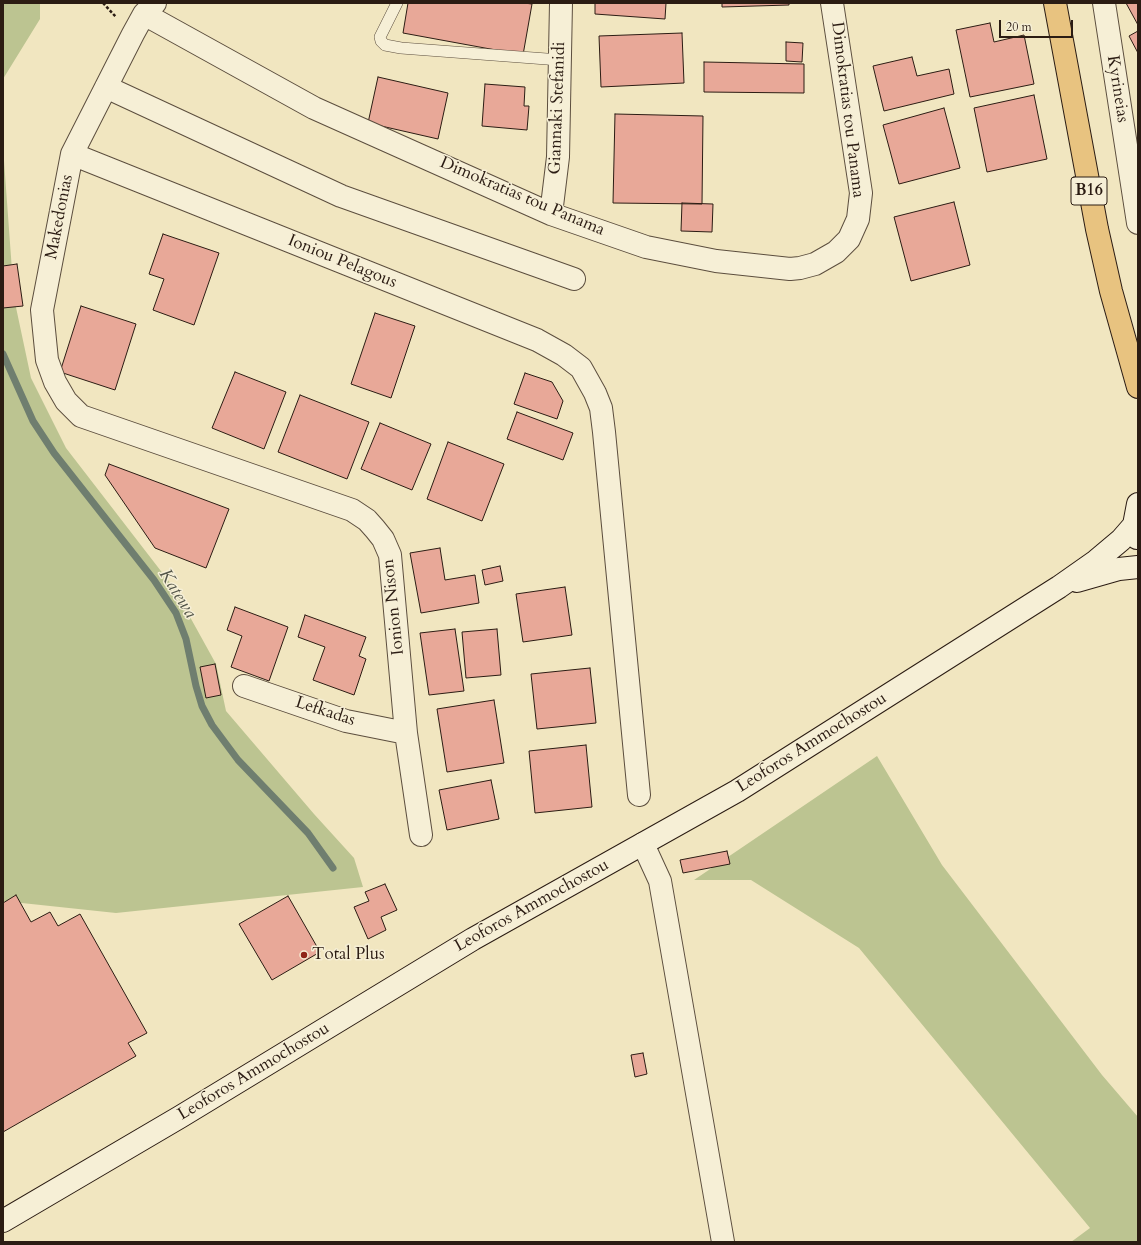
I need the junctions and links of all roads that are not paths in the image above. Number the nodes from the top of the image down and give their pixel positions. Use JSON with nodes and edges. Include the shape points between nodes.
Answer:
{"nodes":[{"id":1,"x":397,"y":3,"type":"edge"},
{"id":2,"x":561,"y":3,"type":"edge"},
{"id":3,"x":832,"y":3,"type":"edge"},
{"id":4,"x":1055,"y":3,"type":"edge"},
{"id":5,"x":1104,"y":3,"type":"edge"},
{"id":6,"x":150,"y":8,"type":"edge"},
{"id":7,"x":560,"y":60,"type":"junction"},
{"id":8,"x":106,"y":87,"type":"junction"},
{"id":9,"x":72,"y":154,"type":"junction"},
{"id":10,"x":551,"y":214,"type":"junction"},
{"id":11,"x":1138,"y":223,"type":"edge"},
{"id":12,"x":574,"y":279,"type":"dead end"},
{"id":13,"x":1137,"y":381,"type":"edge"},
{"id":14,"x":105,"y":425,"type":"joint"},
{"id":15,"x":1138,"y":504,"type":"edge"},
{"id":16,"x":1136,"y":532,"type":"edge"},
{"id":17,"x":1138,"y":567,"type":"edge"},
{"id":18,"x":1059,"y":587,"type":"junction"},
{"id":19,"x":244,"y":686,"type":"dead end"},
{"id":20,"x":406,"y":733,"type":"junction"},
{"id":21,"x":639,"y":795,"type":"dead end"},
{"id":22,"x":421,"y":835,"type":"dead end"},
{"id":23,"x":643,"y":844,"type":"junction"},
{"id":24,"x":3,"y":1222,"type":"edge"},
{"id":25,"x":723,"y":1242,"type":"edge"}],
"edges":[{"from":1,"to":7,"type":"lane","via":[[380,37],[385,45]]},
{"from":2,"to":7,"type":"street","name":"Giannaki Stefanidi"},
{"from":3,"to":10,"type":"street","name":"Dimokratias tou Panama","via":[[860,193],[858,219],[849,239],[836,252],[815,264],[790,269],[716,260],[646,247]]},
{"from":4,"to":13,"type":"main road","number":"B16","via":[[1096,229]]},
{"from":5,"to":11,"type":"street","name":"Kyrineias"},
{"from":6,"to":8,"type":"street","name":"Makedonias"},
{"from":6,"to":10,"type":"street","name":"Dimokratias tou Panama","via":[[314,108]]},
{"from":7,"to":10,"type":"street","name":"Giannaki Stefanidi","via":[[558,157]]},
{"from":8,"to":9,"type":"street","name":"Makedonias"},
{"from":8,"to":12,"type":"street","via":[[340,196]]},
{"from":9,"to":14,"type":"street","name":"Makedonias","via":[[42,310],[47,360],[66,401],[81,416]]},
{"from":9,"to":21,"type":"street","name":"Ioniou Pelagous","via":[[537,340],[581,368],[601,408]]},
{"from":14,"to":20,"type":"street","name":"Ionion Nison","via":[[352,510],[367,520],[383,539],[390,555]]},
{"from":15,"to":16,"type":"street"},
{"from":16,"to":18,"type":"street","name":"Leoforos Ammochostou","via":[[1121,540]]},
{"from":17,"to":18,"type":"street","name":"Leoforos Ammochostou","via":[[1119,569]]},
{"from":18,"to":23,"type":"street","name":"Leoforos Ammochostou","via":[[737,791]]},
{"from":19,"to":20,"type":"street","name":"Lefkadas","via":[[346,721]]},
{"from":20,"to":22,"type":"street","name":"Ionion Nison"},
{"from":23,"to":24,"type":"street","name":"Leoforos Ammochostou","via":[[473,939]]},
{"from":23,"to":25,"type":"street","via":[[660,881]]}]}
